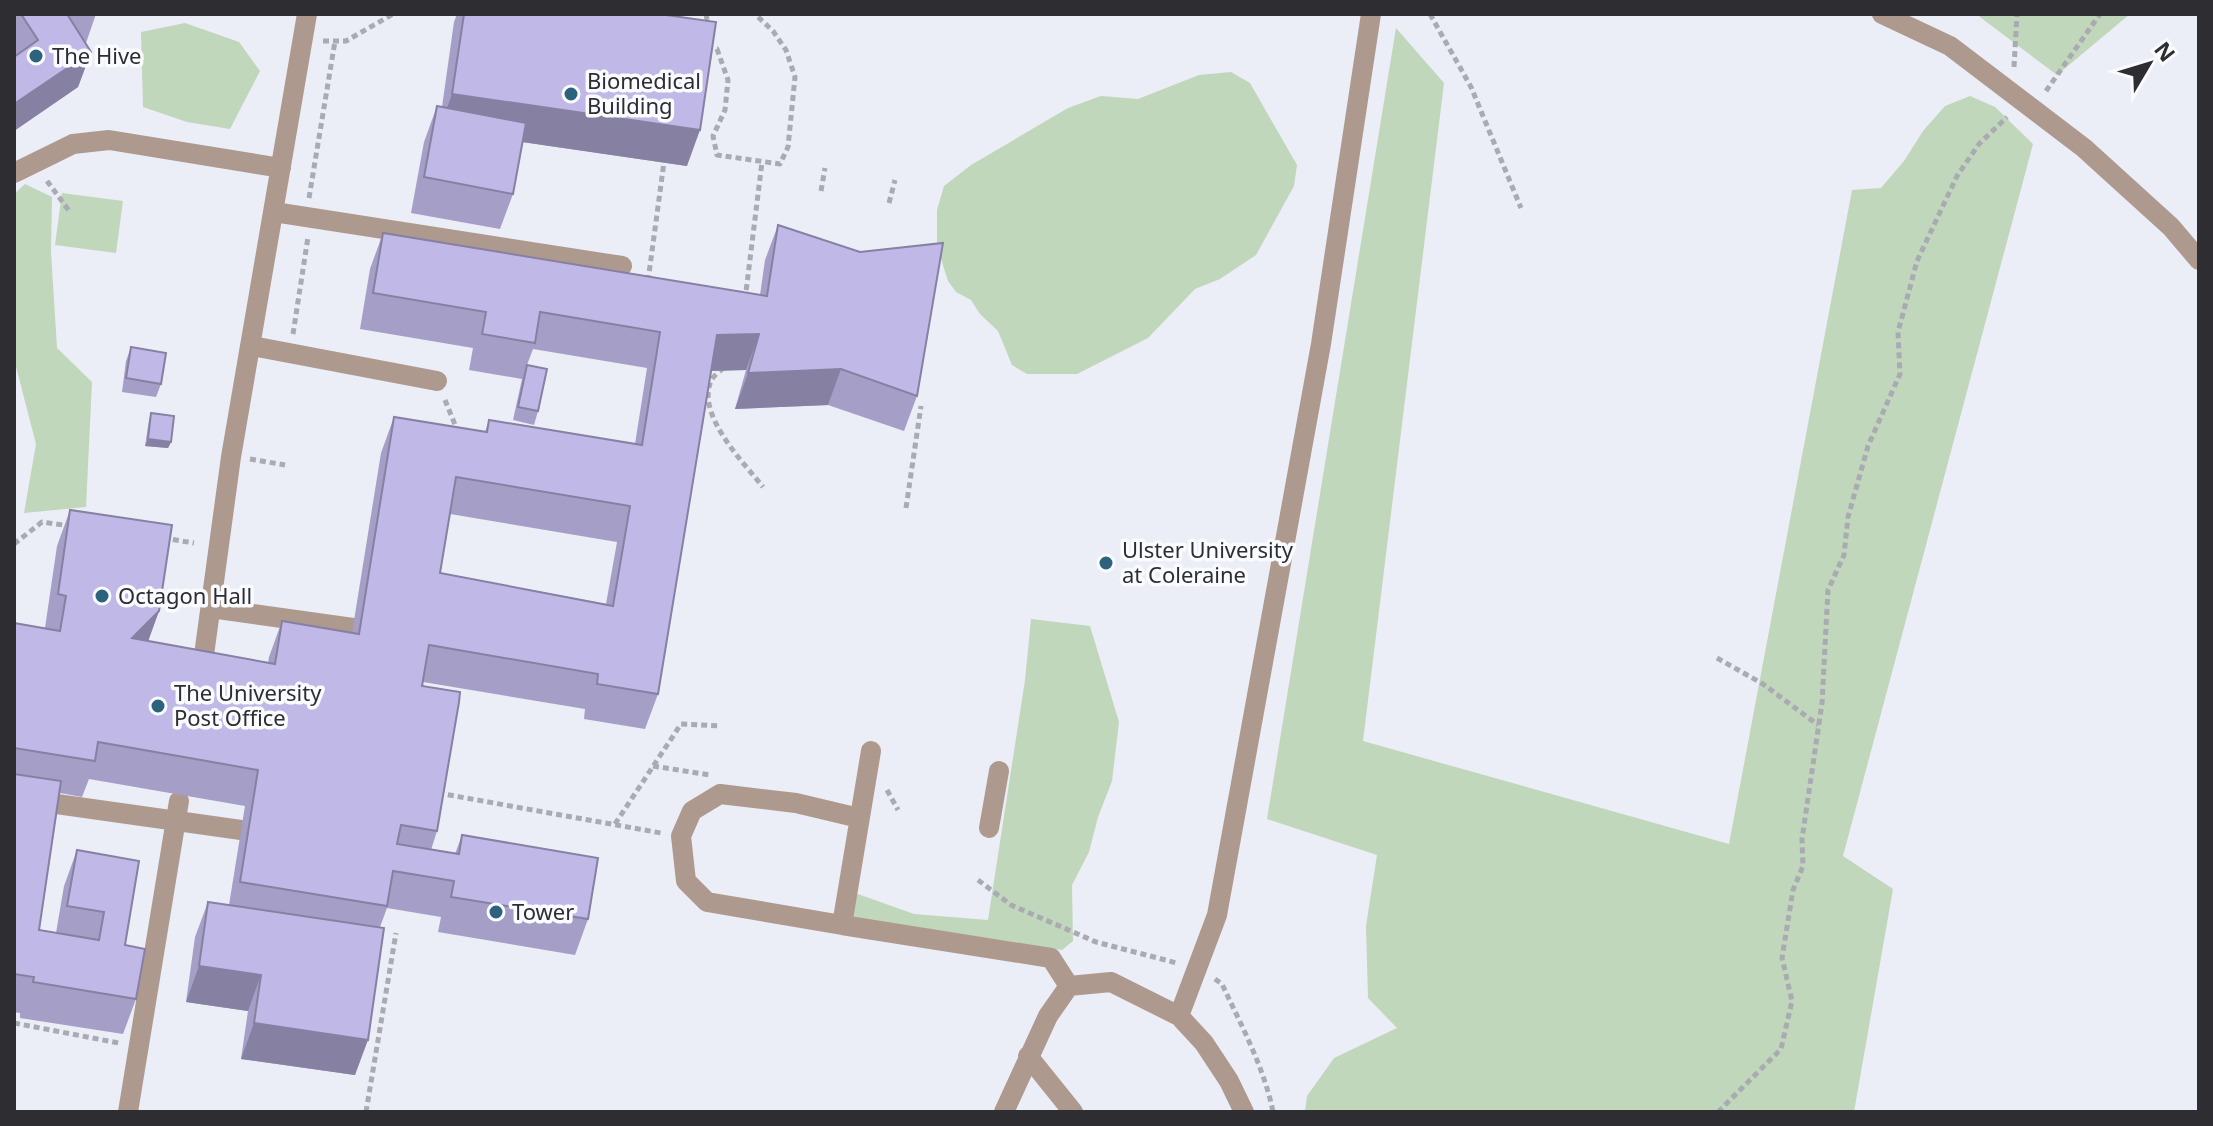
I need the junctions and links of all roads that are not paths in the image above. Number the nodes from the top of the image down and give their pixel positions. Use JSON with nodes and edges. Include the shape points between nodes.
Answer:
{"nodes":[{"id":1,"x":307,"y":14,"type":"edge"},
{"id":2,"x":1371,"y":14,"type":"edge"},
{"id":3,"x":1882,"y":14,"type":"edge"},
{"id":4,"x":281,"y":168,"type":"junction"},
{"id":5,"x":14,"y":173,"type":"edge"},
{"id":6,"x":274,"y":212,"type":"junction"},
{"id":7,"x":2199,"y":260,"type":"edge"},
{"id":8,"x":622,"y":266,"type":"dead end"},
{"id":9,"x":252,"y":346,"type":"junction"},
{"id":10,"x":437,"y":381,"type":"road end"},
{"id":11,"x":211,"y":608,"type":"junction"},
{"id":12,"x":353,"y":628,"type":"dead end"},
{"id":13,"x":200,"y":682,"type":"edge"},
{"id":14,"x":871,"y":751,"type":"dead end"},
{"id":15,"x":999,"y":771,"type":"dead end"},
{"id":16,"x":14,"y":798,"type":"edge"},
{"id":17,"x":178,"y":811,"type":"junction"},
{"id":18,"x":859,"y":818,"type":"junction"},
{"id":19,"x":989,"y":828,"type":"dead end"},
{"id":20,"x":241,"y":830,"type":"dead end"},
{"id":21,"x":842,"y":925,"type":"junction"},
{"id":22,"x":1069,"y":986,"type":"junction"},
{"id":23,"x":1179,"y":1016,"type":"junction"},
{"id":24,"x":1028,"y":1056,"type":"junction"},
{"id":25,"x":128,"y":1112,"type":"edge"},
{"id":26,"x":1004,"y":1112,"type":"edge"},
{"id":27,"x":1073,"y":1112,"type":"edge"},
{"id":28,"x":1244,"y":1112,"type":"edge"}],
"edges":[{"from":1,"to":4,"type":"lane"},
{"from":2,"to":23,"type":"lane","via":[[1321,344],[1217,915]]},
{"from":3,"to":7,"type":"lane","via":[[1950,46],[2033,109],[2171,227]]},
{"from":4,"to":5,"type":"lane","via":[[109,140],[73,144]]},
{"from":4,"to":6,"type":"lane"},
{"from":6,"to":8,"type":"lane"},
{"from":6,"to":9,"type":"lane"},
{"from":9,"to":10,"type":"lane"},
{"from":9,"to":11,"type":"lane"},
{"from":11,"to":12,"type":"lane"},
{"from":11,"to":13,"type":"lane"},
{"from":14,"to":18,"type":"lane"},
{"from":15,"to":19,"type":"lane"},
{"from":16,"to":17,"type":"lane"},
{"from":17,"to":20,"type":"lane"},
{"from":17,"to":25,"type":"lane"},
{"from":18,"to":21,"type":"lane"},
{"from":18,"to":21,"type":"lane","via":[[796,803],[720,794],[692,811],[681,836],[686,881],[707,902]]},
{"from":21,"to":22,"type":"lane","via":[[1051,958]]},
{"from":22,"to":23,"type":"lane","via":[[1111,982]]},
{"from":22,"to":24,"type":"lane"},
{"from":23,"to":28,"type":"lane","via":[[1204,1043]]},
{"from":24,"to":26,"type":"lane"},
{"from":24,"to":27,"type":"lane"}]}
